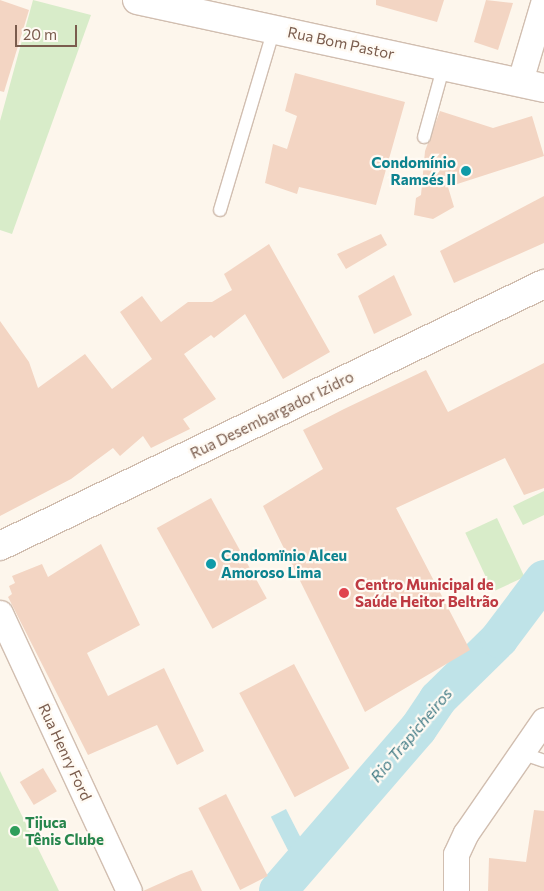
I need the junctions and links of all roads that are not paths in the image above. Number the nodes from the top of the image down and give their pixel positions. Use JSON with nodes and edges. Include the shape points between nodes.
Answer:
{"nodes":[{"id":1,"x":137,"y":0,"type":"edge"},
{"id":2,"x":544,"y":0,"type":"edge"},
{"id":3,"x":274,"y":29,"type":"junction"},
{"id":4,"x":444,"y":65,"type":"junction"},
{"id":5,"x":532,"y":85,"type":"edge"},
{"id":6,"x":424,"y":137,"type":"dead end"},
{"id":7,"x":220,"y":210,"type":"dead end"},
{"id":8,"x":544,"y":284,"type":"edge"},
{"id":9,"x":0,"y":546,"type":"edge"},
{"id":10,"x":0,"y":613,"type":"edge"},
{"id":11,"x":544,"y":720,"type":"edge"},
{"id":12,"x":533,"y":757,"type":"edge"},
{"id":13,"x":130,"y":891,"type":"edge"},
{"id":14,"x":456,"y":891,"type":"edge"}],
"edges":[{"from":1,"to":3,"type":"street","name":"Rua Bom Pastor"},
{"from":2,"to":5,"type":"street"},
{"from":3,"to":4,"type":"street","name":"Rua Bom Pastor"},
{"from":3,"to":7,"type":"lane"},
{"from":4,"to":5,"type":"street","name":"Rua Bom Pastor"},
{"from":4,"to":6,"type":"lane"},
{"from":8,"to":9,"type":"street","name":"Rua Desembargador Izidro"},
{"from":10,"to":13,"type":"street","name":"Rua Henry Ford"},
{"from":11,"to":12,"type":"street"},
{"from":12,"to":14,"type":"street","via":[[456,854]]}]}
